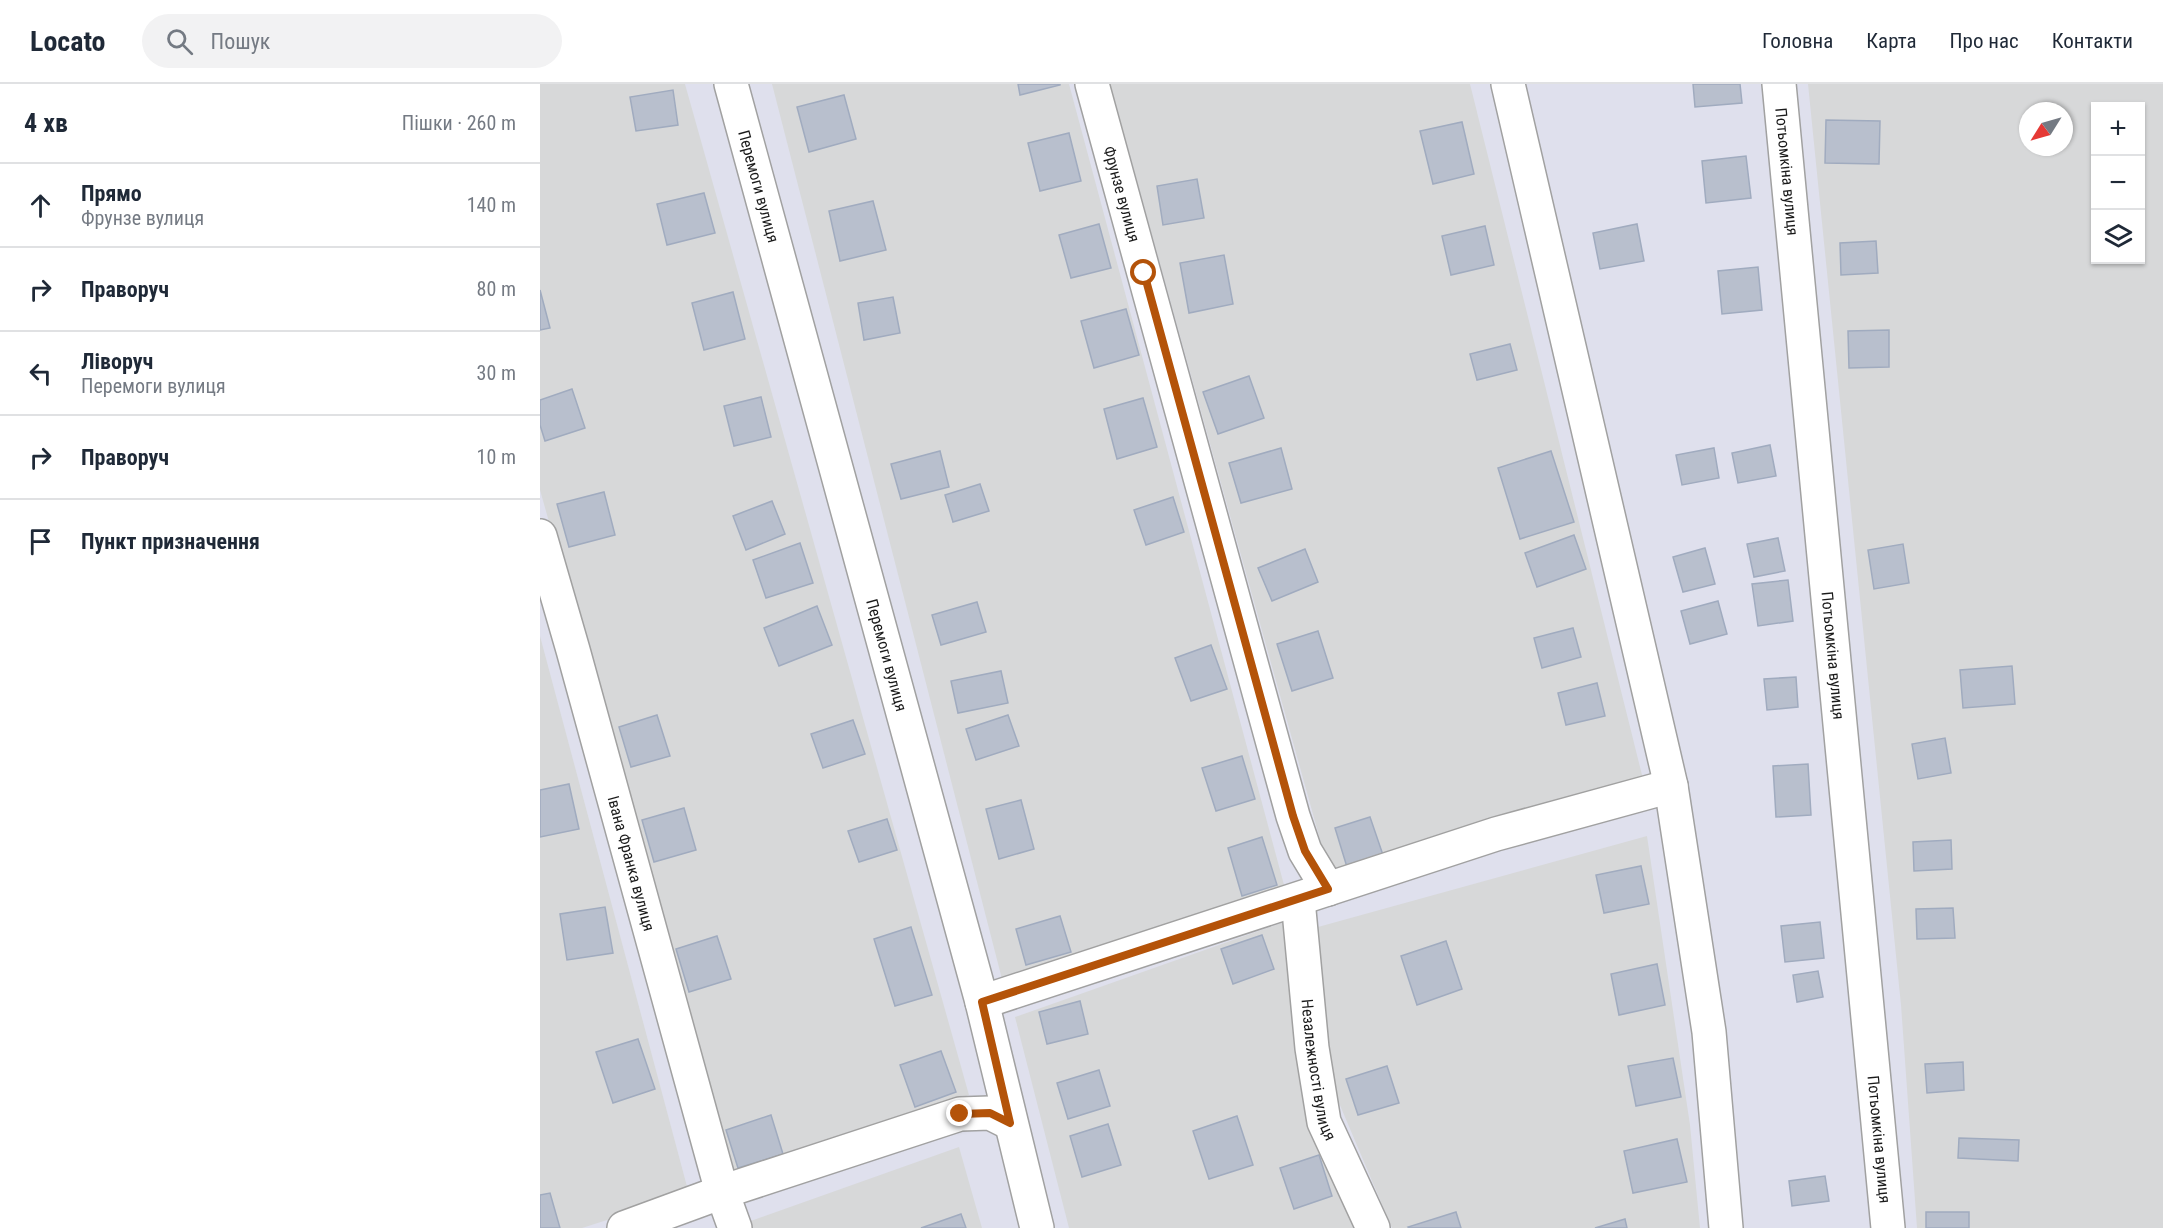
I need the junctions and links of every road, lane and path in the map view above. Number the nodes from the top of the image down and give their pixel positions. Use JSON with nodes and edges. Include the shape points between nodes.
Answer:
{"nodes":[{"id":1,"x":731,"y":84,"type":"edge"},
{"id":2,"x":1092,"y":84,"type":"edge"},
{"id":3,"x":1508,"y":84,"type":"edge"},
{"id":4,"x":1779,"y":84,"type":"edge"},
{"id":5,"x":540,"y":536,"type":"edge"},
{"id":6,"x":1671,"y":786,"type":"junction"},
{"id":7,"x":1313,"y":895,"type":"junction"},
{"id":8,"x":982,"y":1002,"type":"junction"},
{"id":9,"x":1010,"y":1123,"type":"junction"},
{"id":10,"x":722,"y":1192,"type":"junction"},
{"id":11,"x":624,"y":1228,"type":"edge"},
{"id":12,"x":735,"y":1228,"type":"edge"},
{"id":13,"x":1036,"y":1228,"type":"edge"},
{"id":14,"x":1373,"y":1228,"type":"edge"},
{"id":15,"x":1726,"y":1228,"type":"edge"},
{"id":16,"x":1888,"y":1228,"type":"edge"}],
"edges":[{"from":1,"to":8,"type":"street","name":"Перемоги вулиця"},
{"from":2,"to":7,"type":"street","name":"Фрунзе вулиця","via":[[1305,851]]},
{"from":3,"to":6,"type":"street"},
{"from":4,"to":16,"type":"street","name":"Потьомкіна вулиця"},
{"from":5,"to":10,"type":"street","name":"Івана Франка вулиця"},
{"from":6,"to":7,"type":"street","via":[[1496,834]]},
{"from":6,"to":15,"type":"street","via":[[1709,1032]]},
{"from":7,"to":8,"type":"street"},
{"from":7,"to":14,"type":"street","name":"Незалежності вулиця","via":[[1312,1048],[1324,1122]]},
{"from":8,"to":9,"type":"street","name":"Перемоги вулиця"},
{"from":9,"to":10,"type":"street","via":[[990,1113],[960,1114]]},
{"from":9,"to":13,"type":"street","name":"Перемоги вулиця"},
{"from":10,"to":11,"type":"street"},
{"from":10,"to":12,"type":"street","name":"Івана Франка вулиця"}]}
